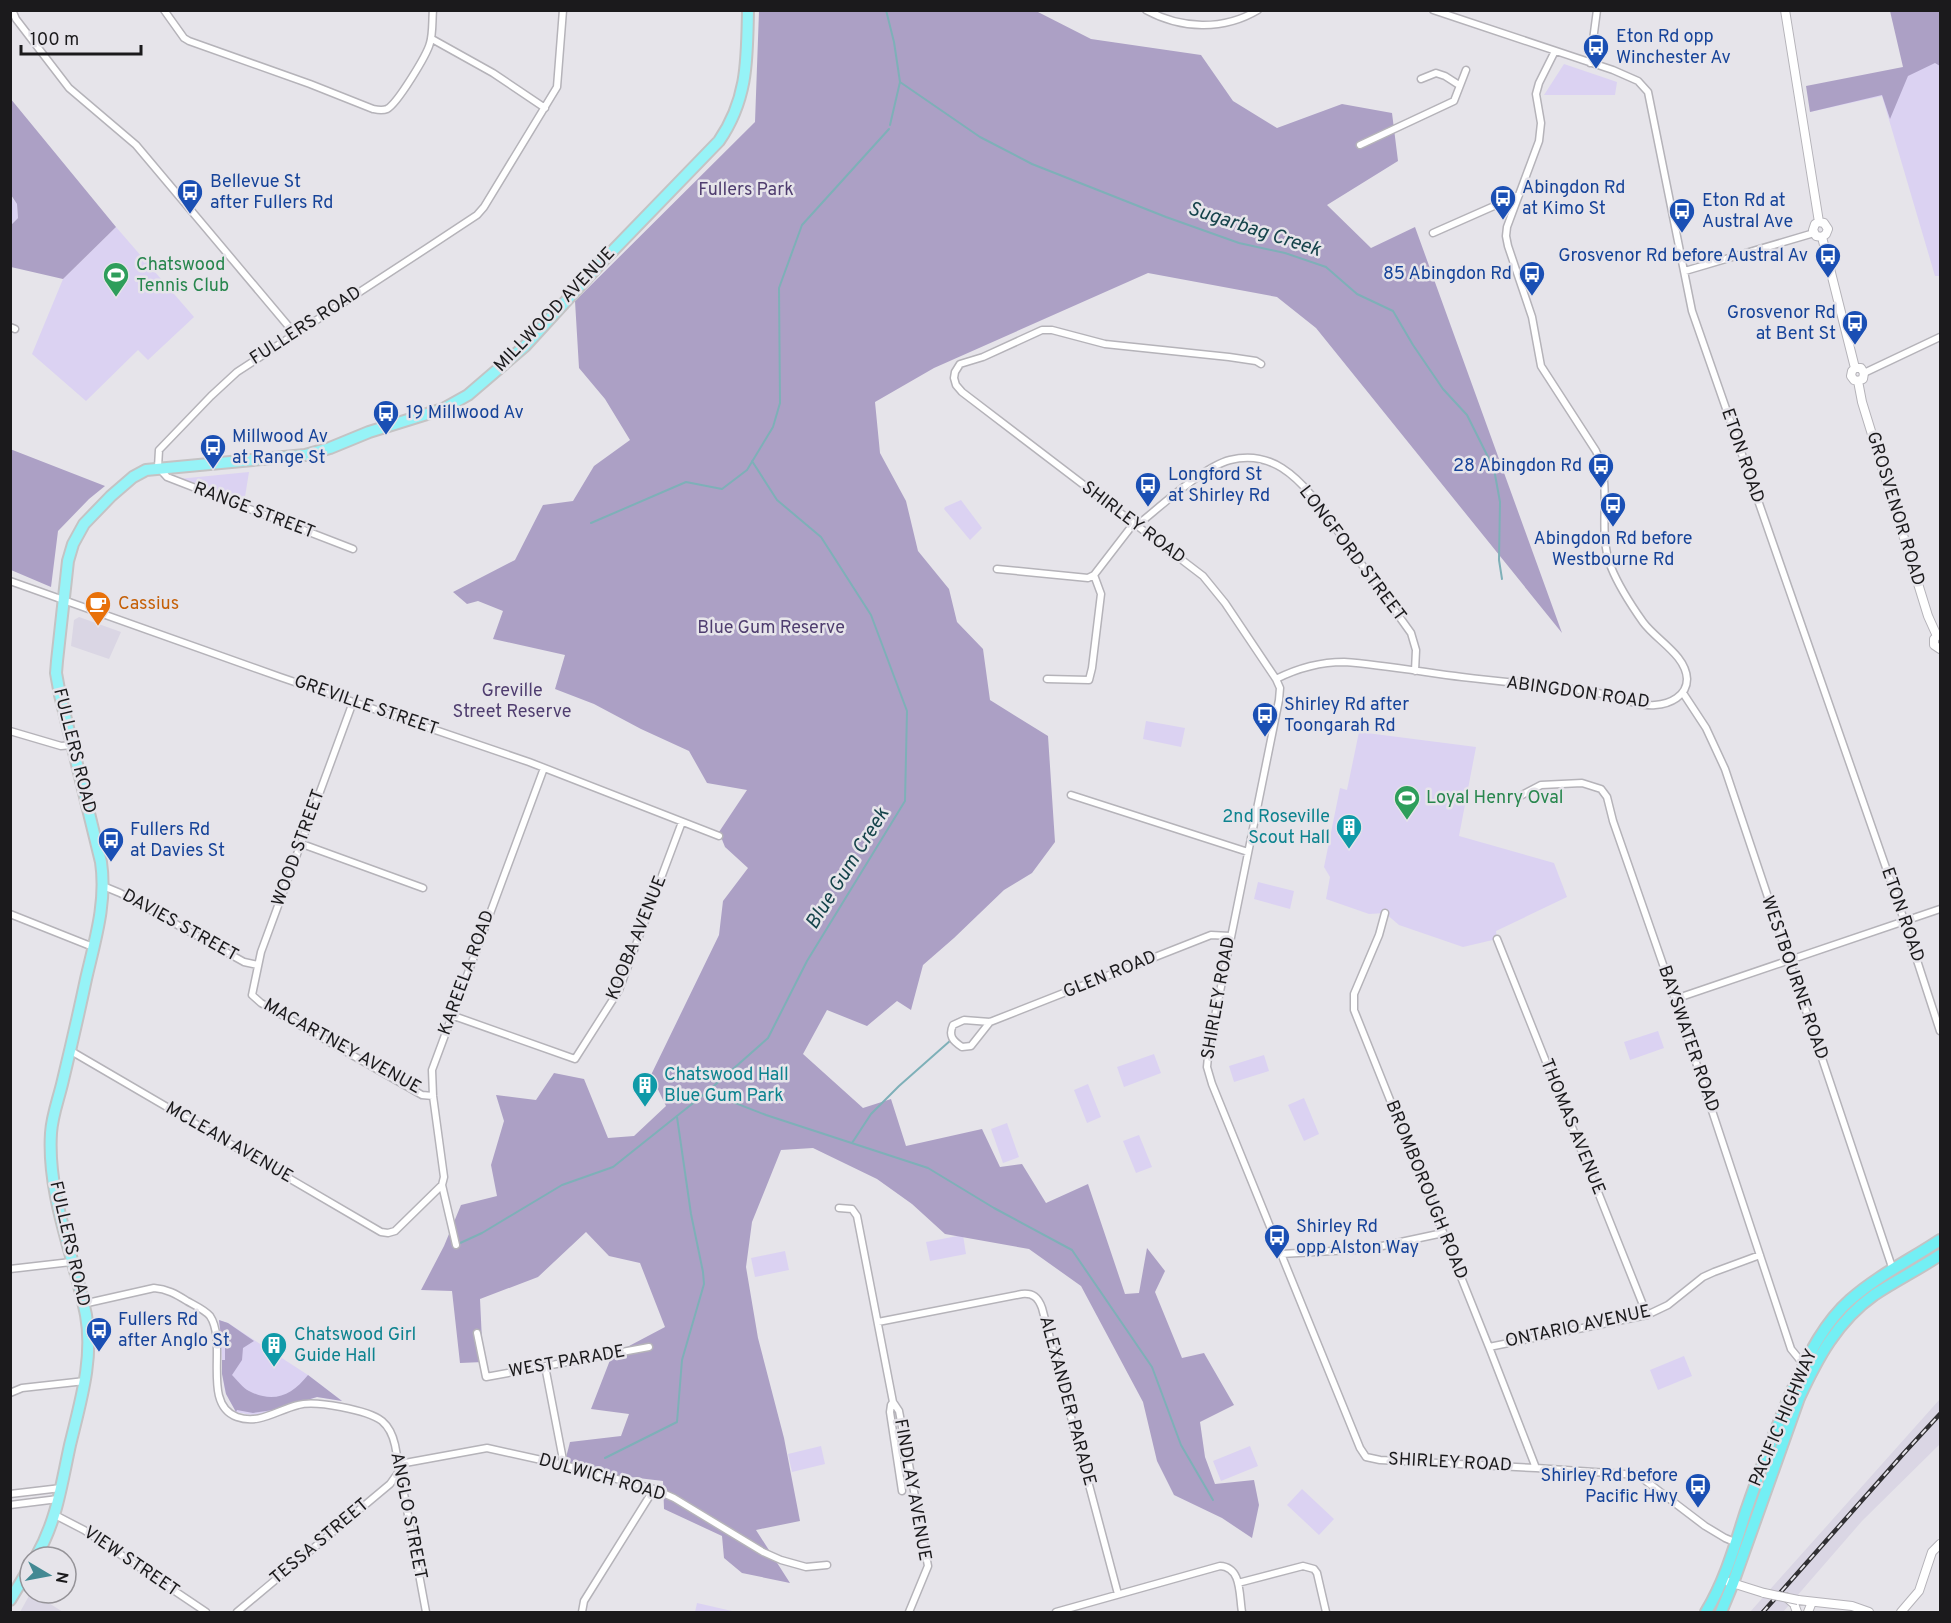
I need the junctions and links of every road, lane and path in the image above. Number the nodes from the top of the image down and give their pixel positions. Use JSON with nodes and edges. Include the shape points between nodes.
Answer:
{"nodes":[{"id":1,"x":12,"y":10,"type":"edge"},
{"id":2,"x":164,"y":10,"type":"edge"},
{"id":3,"x":433,"y":10,"type":"edge"},
{"id":4,"x":563,"y":10,"type":"edge"},
{"id":5,"x":748,"y":10,"type":"edge"},
{"id":6,"x":1146,"y":10,"type":"edge"},
{"id":7,"x":1258,"y":10,"type":"edge"},
{"id":8,"x":1433,"y":10,"type":"edge"},
{"id":9,"x":1597,"y":10,"type":"edge"},
{"id":10,"x":1785,"y":10,"type":"edge"},
{"id":11,"x":1457,"y":14,"type":"edge"},
{"id":12,"x":432,"y":39,"type":"junction"},
{"id":13,"x":1555,"y":51,"type":"junction"},
{"id":14,"x":1590,"y":63,"type":"junction"},
{"id":15,"x":1466,"y":70,"type":"dead end"},
{"id":16,"x":1421,"y":79,"type":"dead end"},
{"id":17,"x":1459,"y":85,"type":"junction"},
{"id":18,"x":545,"y":108,"type":"junction"},
{"id":19,"x":1360,"y":145,"type":"dead end"},
{"id":20,"x":1519,"y":195,"type":"junction"},
{"id":21,"x":1819,"y":222,"type":"junction"},
{"id":22,"x":1814,"y":232,"type":"junction"},
{"id":23,"x":1433,"y":233,"type":"dead end"},
{"id":24,"x":1822,"y":237,"type":"junction"},
{"id":25,"x":1685,"y":271,"type":"junction"},
{"id":26,"x":295,"y":334,"type":"junction"},
{"id":27,"x":1941,"y":337,"type":"edge"},
{"id":28,"x":1261,"y":364,"type":"dead end"},
{"id":29,"x":1855,"y":368,"type":"junction"},
{"id":30,"x":1864,"y":373,"type":"junction"},
{"id":31,"x":1858,"y":381,"type":"junction"},
{"id":32,"x":158,"y":467,"type":"junction"},
{"id":33,"x":1136,"y":525,"type":"junction"},
{"id":34,"x":353,"y":549,"type":"dead end"},
{"id":35,"x":997,"y":569,"type":"dead end"},
{"id":36,"x":1094,"y":575,"type":"junction"},
{"id":37,"x":10,"y":581,"type":"edge"},
{"id":38,"x":63,"y":601,"type":"junction"},
{"id":39,"x":1939,"y":636,"type":"edge"},
{"id":40,"x":1941,"y":649,"type":"edge"},
{"id":41,"x":1415,"y":671,"type":"junction"},
{"id":42,"x":1047,"y":679,"type":"dead end"},
{"id":43,"x":1276,"y":679,"type":"junction"},
{"id":44,"x":1683,"y":693,"type":"junction"},
{"id":45,"x":353,"y":702,"type":"junction"},
{"id":46,"x":10,"y":731,"type":"edge"},
{"id":47,"x":73,"y":745,"type":"junction"},
{"id":48,"x":544,"y":768,"type":"junction"},
{"id":49,"x":1071,"y":795,"type":"dead end"},
{"id":50,"x":1522,"y":795,"type":"dead end"},
{"id":51,"x":682,"y":822,"type":"junction"},
{"id":52,"x":720,"y":836,"type":"dead end"},
{"id":53,"x":302,"y":844,"type":"junction"},
{"id":54,"x":1248,"y":852,"type":"junction"},
{"id":55,"x":103,"y":886,"type":"junction"},
{"id":56,"x":423,"y":888,"type":"dead end"},
{"id":57,"x":1941,"y":909,"type":"edge"},
{"id":58,"x":1385,"y":913,"type":"dead end"},
{"id":59,"x":10,"y":914,"type":"edge"},
{"id":60,"x":1904,"y":921,"type":"junction"},
{"id":61,"x":1230,"y":936,"type":"junction"},
{"id":62,"x":1497,"y":939,"type":"dead end"},
{"id":63,"x":93,"y":947,"type":"junction"},
{"id":64,"x":1788,"y":961,"type":"junction"},
{"id":65,"x":258,"y":965,"type":"junction"},
{"id":66,"x":252,"y":995,"type":"joint"},
{"id":67,"x":1675,"y":999,"type":"junction"},
{"id":68,"x":451,"y":1015,"type":"junction"},
{"id":69,"x":990,"y":1022,"type":"junction"},
{"id":70,"x":1941,"y":1031,"type":"edge"},
{"id":71,"x":70,"y":1051,"type":"junction"},
{"id":72,"x":433,"y":1096,"type":"junction"},
{"id":73,"x":442,"y":1185,"type":"junction"},
{"id":74,"x":839,"y":1208,"type":"dead end"},
{"id":75,"x":1443,"y":1233,"type":"junction"},
{"id":76,"x":1941,"y":1240,"type":"edge"},
{"id":77,"x":456,"y":1245,"type":"dead end"},
{"id":78,"x":1281,"y":1254,"type":"junction"},
{"id":79,"x":1941,"y":1254,"type":"edge"},
{"id":80,"x":1760,"y":1255,"type":"junction"},
{"id":81,"x":71,"y":1262,"type":"junction"},
{"id":82,"x":10,"y":1269,"type":"edge"},
{"id":83,"x":1893,"y":1270,"type":"junction"},
{"id":84,"x":83,"y":1304,"type":"junction"},
{"id":85,"x":1647,"y":1316,"type":"junction"},
{"id":86,"x":878,"y":1322,"type":"junction"},
{"id":87,"x":477,"y":1333,"type":"dead end"},
{"id":88,"x":649,"y":1347,"type":"dead end"},
{"id":89,"x":1489,"y":1347,"type":"junction"},
{"id":90,"x":1804,"y":1365,"type":"junction"},
{"id":91,"x":544,"y":1366,"type":"junction"},
{"id":92,"x":85,"y":1381,"type":"junction"},
{"id":93,"x":10,"y":1393,"type":"edge"},
{"id":94,"x":893,"y":1402,"type":"junction"},
{"id":95,"x":564,"y":1465,"type":"junction"},
{"id":96,"x":1536,"y":1468,"type":"junction"},
{"id":97,"x":401,"y":1469,"type":"junction"},
{"id":98,"x":654,"y":1489,"type":"junction"},
{"id":99,"x":902,"y":1491,"type":"dead end"},
{"id":100,"x":10,"y":1494,"type":"edge"},
{"id":101,"x":60,"y":1494,"type":"junction"},
{"id":102,"x":10,"y":1505,"type":"edge"},
{"id":103,"x":55,"y":1515,"type":"junction"},
{"id":104,"x":1741,"y":1544,"type":"junction"},
{"id":105,"x":1941,"y":1544,"type":"edge"},
{"id":106,"x":43,"y":1545,"type":"edge"},
{"id":107,"x":827,"y":1565,"type":"dead end"},
{"id":108,"x":1722,"y":1580,"type":"junction"},
{"id":109,"x":1238,"y":1583,"type":"junction"},
{"id":110,"x":1734,"y":1583,"type":"junction"},
{"id":111,"x":18,"y":1586,"type":"edge"},
{"id":112,"x":1118,"y":1594,"type":"junction"},
{"id":113,"x":10,"y":1600,"type":"edge"},
{"id":114,"x":1812,"y":1602,"type":"junction"},
{"id":115,"x":1797,"y":1606,"type":"edge"},
{"id":116,"x":206,"y":1612,"type":"edge"},
{"id":117,"x":237,"y":1612,"type":"edge"},
{"id":118,"x":426,"y":1612,"type":"edge"},
{"id":119,"x":582,"y":1612,"type":"edge"},
{"id":120,"x":909,"y":1612,"type":"edge"},
{"id":121,"x":1056,"y":1612,"type":"edge"},
{"id":122,"x":1242,"y":1612,"type":"edge"},
{"id":123,"x":1326,"y":1612,"type":"edge"},
{"id":124,"x":1706,"y":1612,"type":"edge"},
{"id":125,"x":1721,"y":1612,"type":"edge"},
{"id":126,"x":1808,"y":1612,"type":"edge"},
{"id":127,"x":1869,"y":1612,"type":"edge"},
{"id":128,"x":1901,"y":1612,"type":"edge"}],
"edges":[{"from":1,"to":26,"type":"street","via":[[65,83],[136,145]]},
{"from":2,"to":12,"type":"street","via":[[189,41],[381,110],[400,95]]},
{"from":3,"to":12,"type":"street"},
{"from":4,"to":18,"type":"street","name":"FULLERS ROAD","via":[[557,87]]},
{"from":5,"to":32,"type":"main road","name":"MILLWOOD AVENUE","via":[[743,89],[719,141],[525,346],[468,394],[443,409],[305,455]]},
{"from":6,"to":7,"type":"street","via":[[1170,21],[1198,26],[1222,24]]},
{"from":8,"to":11,"type":"street","name":"ETON ROAD"},
{"from":9,"to":14,"type":"street"},
{"from":10,"to":21,"type":"street"},
{"from":11,"to":13,"type":"street","name":"ETON ROAD"},
{"from":12,"to":18,"type":"street"},
{"from":13,"to":14,"type":"street","name":"ETON ROAD"},
{"from":13,"to":20,"type":"street","via":[[1536,94],[1541,132]]},
{"from":14,"to":25,"type":"street","name":"ETON ROAD","via":[[1638,81],[1648,92]]},
{"from":15,"to":17,"type":"street"},
{"from":16,"to":17,"type":"street","via":[[1436,73]]},
{"from":17,"to":19,"type":"street","via":[[1454,100]]},
{"from":18,"to":26,"type":"street","name":"FULLERS ROAD","via":[[480,212]]},
{"from":20,"to":23,"type":"street"},
{"from":20,"to":44,"type":"street","via":[[1506,236],[1532,318],[1541,366],[1602,462],[1610,563],[1643,622],[1684,669]]},
{"from":21,"to":22,"type":"street"},
{"from":21,"to":24,"type":"street","via":[[1828,229]]},
{"from":22,"to":24,"type":"street"},
{"from":22,"to":25,"type":"street"},
{"from":24,"to":29,"type":"street"},
{"from":25,"to":60,"type":"street","name":"ETON ROAD","via":[[1692,311]]},
{"from":26,"to":32,"type":"street","name":"FULLERS ROAD","via":[[237,372],[211,396],[164,444],[158,455]]},
{"from":27,"to":30,"type":"street"},
{"from":28,"to":33,"type":"street","name":"SHIRLEY ROAD","via":[[1105,344],[1052,330],[1042,330],[960,364],[954,378],[962,392]]},
{"from":29,"to":30,"type":"street"},
{"from":29,"to":31,"type":"street","via":[[1851,376]]},
{"from":30,"to":31,"type":"street"},
{"from":31,"to":39,"type":"street","name":"GROSVENOR ROAD","via":[[1921,594]]},
{"from":32,"to":34,"type":"street","name":"RANGE STREET","via":[[167,477]]},
{"from":32,"to":38,"type":"main road","name":"FULLERS ROAD","via":[[133,477],[80,529],[69,554]]},
{"from":33,"to":36,"type":"street","name":"LONGFORD STREET"},
{"from":33,"to":41,"type":"street","name":"LONGFORD STREET","via":[[1209,469],[1229,460],[1254,458],[1274,464],[1299,482],[1315,501],[1411,633],[1416,650]]},
{"from":33,"to":43,"type":"street","name":"SHIRLEY ROAD","via":[[1209,582]]},
{"from":35,"to":36,"type":"street","via":[[1088,578]]},
{"from":36,"to":42,"type":"street","via":[[1101,594],[1089,680]]},
{"from":37,"to":38,"type":"street","name":"GREVILLE STREET"},
{"from":38,"to":45,"type":"street","name":"GREVILLE STREET"},
{"from":38,"to":47,"type":"main road","name":"FULLERS ROAD","via":[[56,673]]},
{"from":39,"to":40,"type":"street","name":"GROSVENOR ROAD","via":[[1934,645]]},
{"from":41,"to":43,"type":"street","name":"ABINGDON ROAD","via":[[1324,663]]},
{"from":41,"to":44,"type":"street","name":"ABINGDON ROAD","via":[[1592,692],[1652,705],[1672,701]]},
{"from":43,"to":54,"type":"street","name":"SHIRLEY ROAD","via":[[1279,699]]},
{"from":44,"to":64,"type":"street","name":"WESTBOURNE ROAD","via":[[1706,728],[1725,770]]},
{"from":45,"to":48,"type":"street","name":"GREVILLE STREET"},
{"from":45,"to":53,"type":"street","name":"WOOD STREET"},
{"from":46,"to":47,"type":"street","via":[[61,746]]},
{"from":47,"to":55,"type":"main road","name":"FULLERS ROAD","via":[[101,862]]},
{"from":48,"to":51,"type":"street","name":"GREVILLE STREET"},
{"from":48,"to":68,"type":"street","name":"KAREELA ROAD"},
{"from":49,"to":54,"type":"street"},
{"from":50,"to":67,"type":"street","name":"BAYSWATER ROAD","via":[[1541,785],[1582,783],[1601,789],[1607,797]]},
{"from":51,"to":52,"type":"street","name":"GREVILLE STREET"},
{"from":51,"to":68,"type":"street","name":"KOOBA AVENUE","via":[[619,990],[575,1059]]},
{"from":53,"to":56,"type":"street"},
{"from":53,"to":65,"type":"street","name":"WOOD STREET"},
{"from":54,"to":61,"type":"street","name":"SHIRLEY ROAD"},
{"from":55,"to":63,"type":"main road","name":"FULLERS ROAD"},
{"from":55,"to":65,"type":"street","name":"DAVIES STREET","via":[[244,962]]},
{"from":57,"to":60,"type":"street"},
{"from":58,"to":75,"type":"street","name":"BROMBOROUGH ROAD","via":[[1354,994],[1354,1010]]},
{"from":59,"to":63,"type":"street"},
{"from":60,"to":64,"type":"street"},
{"from":60,"to":70,"type":"street","name":"ETON ROAD"},
{"from":61,"to":69,"type":"street","name":"GLEN ROAD","via":[[1210,935]]},
{"from":61,"to":78,"type":"street","name":"SHIRLEY ROAD","via":[[1207,1067]]},
{"from":62,"to":85,"type":"street","name":"THOMAS AVENUE"},
{"from":63,"to":71,"type":"main road","name":"FULLERS ROAD"},
{"from":64,"to":67,"type":"street"},
{"from":64,"to":83,"type":"street","name":"WESTBOURNE ROAD"},
{"from":65,"to":66,"type":"street","name":"WOOD STREET"},
{"from":66,"to":72,"type":"street","name":"MACARTNEY AVENUE","via":[[422,1095]]},
{"from":67,"to":80,"type":"street","name":"BAYSWATER ROAD"},
{"from":68,"to":72,"type":"street","name":"KAREELA ROAD","via":[[432,1070]]},
{"from":69,"to":69,"type":"street","name":"GLEN ROAD","via":[[971,1046],[962,1047],[953,1041],[953,1025],[964,1020]]},
{"from":71,"to":73,"type":"street","name":"MCLEAN AVENUE","via":[[381,1232],[395,1231]]},
{"from":71,"to":81,"type":"main road","name":"FULLERS ROAD","via":[[54,1114],[51,1145]]},
{"from":72,"to":73,"type":"street","name":"KAREELA ROAD"},
{"from":73,"to":77,"type":"street","name":"KAREELA ROAD"},
{"from":74,"to":86,"type":"street","name":"FINDLAY AVENUE","via":[[852,1209],[857,1216]]},
{"from":75,"to":78,"type":"street","via":[[1368,1249]]},
{"from":75,"to":89,"type":"street","name":"BROMBOROUGH ROAD"},
{"from":76,"to":83,"type":"highway","name":"PACIFIC HIGHWAY"},
{"from":78,"to":96,"type":"street","name":"SHIRLEY ROAD","via":[[1366,1457]]},
{"from":79,"to":104,"type":"highway","name":"PACIFIC HIGHWAY","via":[[1872,1296],[1842,1323],[1827,1344],[1799,1398]]},
{"from":80,"to":85,"type":"street","name":"ONTARIO AVENUE","via":[[1714,1272]]},
{"from":80,"to":90,"type":"street","name":"BAYSWATER ROAD","via":[[1791,1349]]},
{"from":81,"to":82,"type":"street"},
{"from":81,"to":84,"type":"main road","name":"FULLERS ROAD"},
{"from":83,"to":90,"type":"highway","name":"PACIFIC HIGHWAY","via":[[1849,1301],[1834,1317]]},
{"from":84,"to":92,"type":"main road","name":"FULLERS ROAD","via":[[88,1347]]},
{"from":84,"to":97,"type":"street","name":"ANGLO STREET","via":[[163,1288],[209,1315],[217,1348],[220,1400],[225,1411],[256,1419],[300,1404],[364,1412],[389,1429]]},
{"from":85,"to":89,"type":"street","name":"ONTARIO AVENUE"},
{"from":86,"to":94,"type":"street","name":"FINDLAY AVENUE"},
{"from":86,"to":112,"type":"street","name":"ALEXANDER PARADE","via":[[1022,1294],[1037,1298]]},
{"from":87,"to":91,"type":"street","name":"WEST PARADE","via":[[486,1377]]},
{"from":88,"to":91,"type":"street","name":"WEST PARADE"},
{"from":89,"to":96,"type":"street","name":"BROMBOROUGH ROAD"},
{"from":90,"to":104,"type":"highway","name":"PACIFIC HIGHWAY","via":[[1762,1465]]},
{"from":91,"to":95,"type":"street"},
{"from":92,"to":93,"type":"street","via":[[22,1388]]},
{"from":92,"to":101,"type":"main road","name":"FULLERS ROAD"},
{"from":94,"to":99,"type":"street","name":"FINDLAY AVENUE","via":[[890,1412]]},
{"from":94,"to":120,"type":"street","name":"FINDLAY AVENUE","via":[[901,1421],[928,1566]]},
{"from":95,"to":97,"type":"street","name":"DULWICH ROAD","via":[[487,1448],[405,1463]]},
{"from":95,"to":98,"type":"street","name":"DULWICH ROAD"},
{"from":96,"to":104,"type":"street","name":"SHIRLEY ROAD","via":[[1638,1475],[1705,1526]]},
{"from":97,"to":117,"type":"street","name":"TESSA STREET","via":[[390,1484]]},
{"from":97,"to":118,"type":"street","name":"ANGLO STREET"},
{"from":98,"to":107,"type":"street","name":"DULWICH ROAD","via":[[781,1560],[806,1567]]},
{"from":98,"to":119,"type":"street"},
{"from":100,"to":101,"type":"street"},
{"from":101,"to":102,"type":"street"},
{"from":101,"to":103,"type":"main road","name":"FULLERS ROAD"},
{"from":103,"to":106,"type":"main road","name":"FULLERS ROAD"},
{"from":103,"to":116,"type":"street","name":"VIEW STREET","via":[[84,1530]]},
{"from":104,"to":108,"type":"highway","name":"PACIFIC HIGHWAY"},
{"from":104,"to":110,"type":"highway","name":"PACIFIC HIGHWAY"},
{"from":105,"to":128,"type":"street","via":[[1932,1552],[1919,1592]]},
{"from":108,"to":110,"type":"street"},
{"from":108,"to":124,"type":"highway","name":"PACIFIC HIGHWAY"},
{"from":109,"to":112,"type":"street","via":[[1233,1570],[1220,1566]]},
{"from":109,"to":122,"type":"street"},
{"from":109,"to":123,"type":"street","via":[[1309,1567],[1317,1573]]},
{"from":110,"to":115,"type":"street","bridge":true,"via":[[1786,1597]]},
{"from":110,"to":125,"type":"highway","name":"PACIFIC HIGHWAY"},
{"from":111,"to":113,"type":"main road"},
{"from":112,"to":121,"type":"street"},
{"from":114,"to":115,"type":"street"},
{"from":114,"to":126,"type":"street"},
{"from":114,"to":127,"type":"street"}]}
